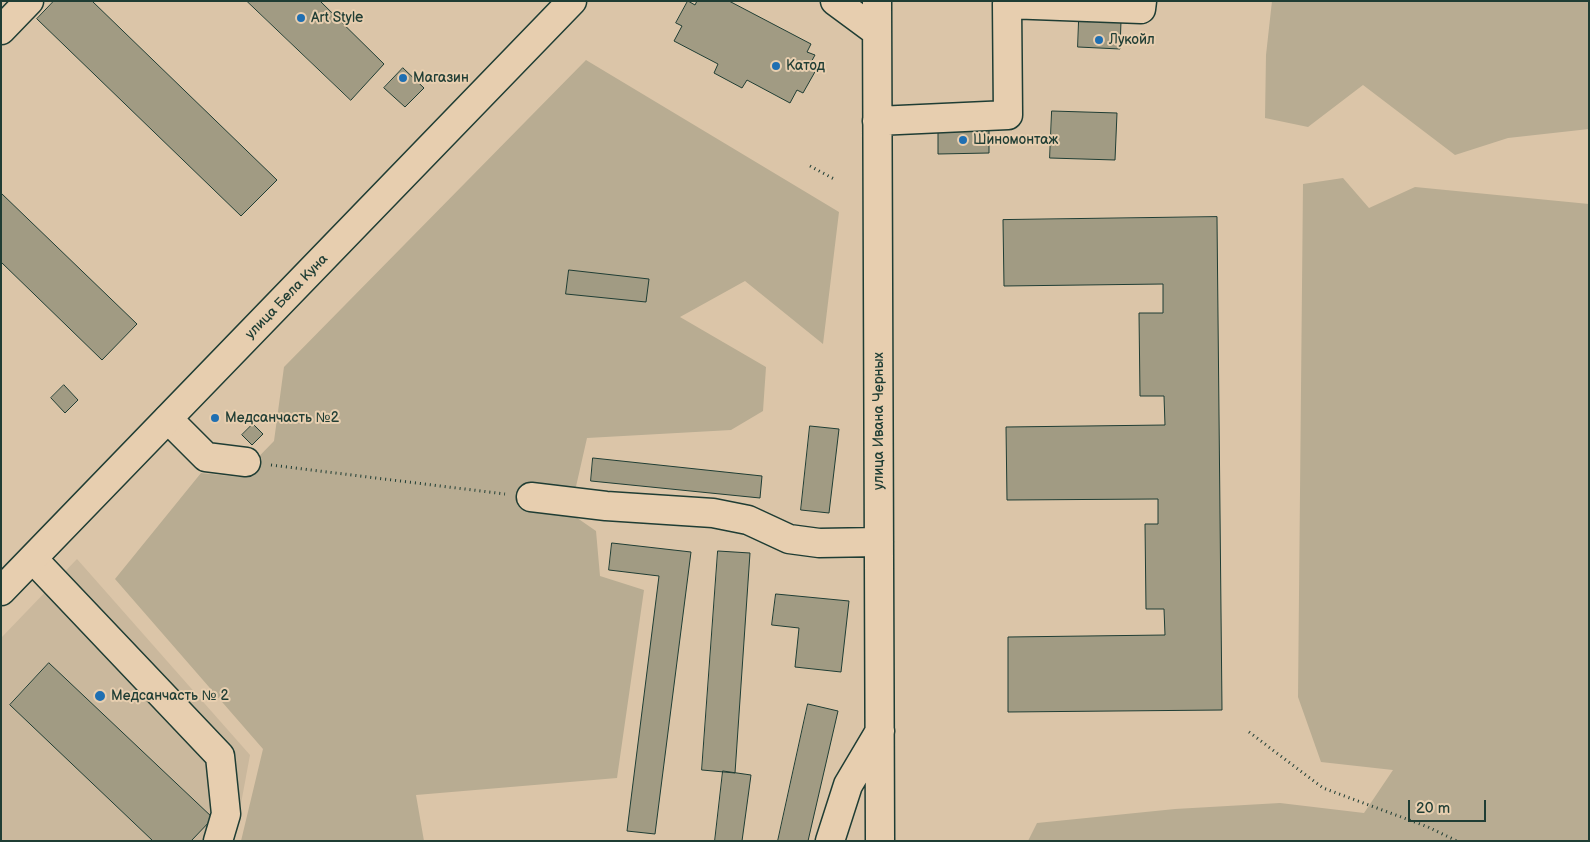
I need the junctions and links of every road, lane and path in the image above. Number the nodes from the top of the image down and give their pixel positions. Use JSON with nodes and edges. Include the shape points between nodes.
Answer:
{"nodes":[{"id":1,"x":29,"y":1,"type":"edge"},
{"id":2,"x":572,"y":1,"type":"edge"},
{"id":3,"x":835,"y":1,"type":"edge"},
{"id":4,"x":877,"y":1,"type":"edge"},
{"id":5,"x":1142,"y":1,"type":"edge"},
{"id":6,"x":4,"y":24,"type":"edge"},
{"id":7,"x":877,"y":32,"type":"junction"},
{"id":8,"x":877,"y":121,"type":"junction"},
{"id":9,"x":810,"y":166,"type":"dead end"},
{"id":10,"x":836,"y":180,"type":"dead end"},
{"id":11,"x":168,"y":419,"type":"junction"},
{"id":12,"x":246,"y":462,"type":"joint"},
{"id":13,"x":531,"y":497,"type":"joint"},
{"id":14,"x":879,"y":542,"type":"junction"},
{"id":15,"x":33,"y":559,"type":"junction"},
{"id":16,"x":1,"y":591,"type":"edge"},
{"id":17,"x":880,"y":730,"type":"junction"},
{"id":18,"x":1249,"y":732,"type":"dead end"},
{"id":19,"x":218,"y":841,"type":"edge"},
{"id":20,"x":830,"y":841,"type":"edge"},
{"id":21,"x":880,"y":841,"type":"edge"},
{"id":22,"x":1457,"y":841,"type":"edge"}],
"edges":[{"from":1,"to":6,"type":"street"},
{"from":2,"to":11,"type":"street","name":"улица Бела Куна"},
{"from":3,"to":7,"type":"street"},
{"from":4,"to":7,"type":"street","name":"улица Ивана Черных"},
{"from":5,"to":8,"type":"street","via":[[1141,9],[1007,4],[1008,115]]},
{"from":7,"to":8,"type":"street","name":"улица Ивана Черных"},
{"from":8,"to":14,"type":"street","name":"улица Ивана Черных"},
{"from":9,"to":10,"type":"path"},
{"from":11,"to":12,"type":"street","via":[[206,457]]},
{"from":11,"to":15,"type":"street","name":"улица Бела Куна"},
{"from":12,"to":13,"type":"path"},
{"from":13,"to":14,"type":"street","via":[[713,513],[748,520],[789,539],[819,543]]},
{"from":14,"to":17,"type":"street","name":"улица Ивана Черных"},
{"from":15,"to":16,"type":"street","name":"улица Бела Куна"},
{"from":15,"to":19,"type":"street","via":[[220,756],[226,814]]},
{"from":17,"to":20,"type":"street","via":[[848,785]]},
{"from":17,"to":21,"type":"street","name":"улица Ивана Черных"},
{"from":18,"to":22,"type":"path","via":[[1323,788]]}]}
